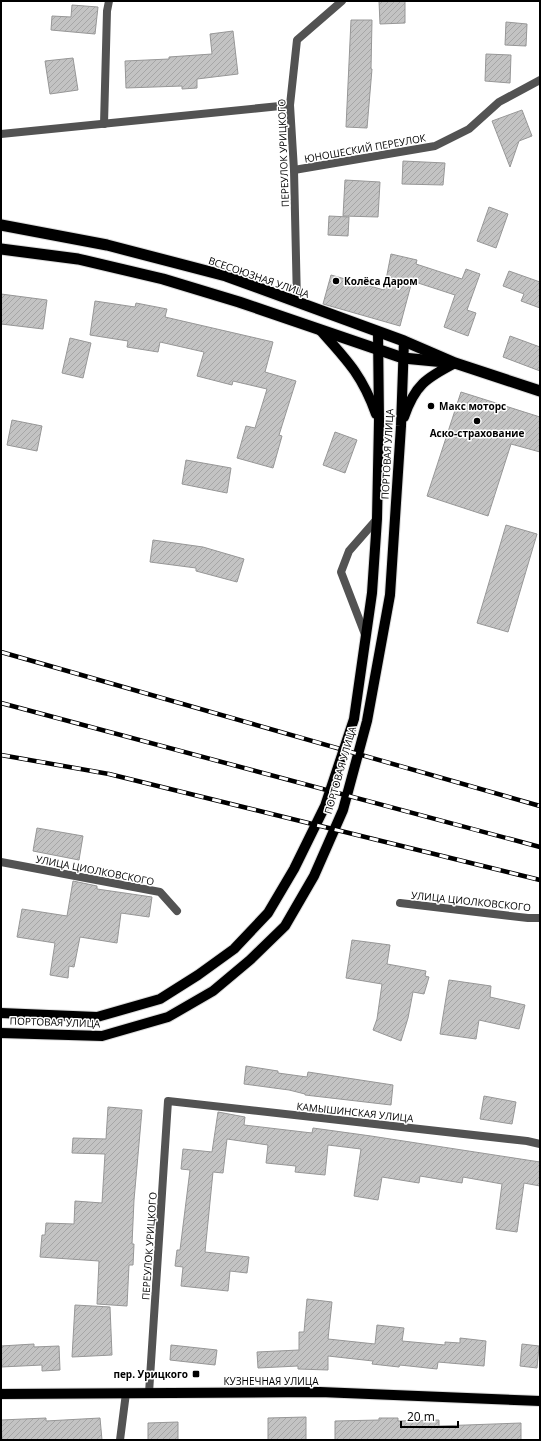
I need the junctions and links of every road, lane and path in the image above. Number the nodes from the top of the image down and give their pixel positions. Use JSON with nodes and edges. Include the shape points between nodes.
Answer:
{"nodes":[{"id":1,"x":109,"y":1,"type":"edge"},
{"id":2,"x":342,"y":1,"type":"edge"},
{"id":3,"x":540,"y":80,"type":"edge"},
{"id":4,"x":290,"y":105,"type":"junction"},
{"id":5,"x":104,"y":124,"type":"junction"},
{"id":6,"x":1,"y":134,"type":"edge"},
{"id":7,"x":294,"y":170,"type":"junction"},
{"id":8,"x":1,"y":225,"type":"edge"},
{"id":9,"x":1,"y":249,"type":"edge"},
{"id":10,"x":297,"y":302,"type":"junction"},
{"id":11,"x":320,"y":330,"type":"junction"},
{"id":12,"x":378,"y":332,"type":"junction"},
{"id":13,"x":404,"y":341,"type":"junction"},
{"id":14,"x":378,"y":350,"type":"junction"},
{"id":15,"x":403,"y":358,"type":"junction"},
{"id":16,"x":455,"y":363,"type":"junction"},
{"id":17,"x":540,"y":391,"type":"edge"},
{"id":18,"x":379,"y":421,"type":"junction"},
{"id":19,"x":401,"y":426,"type":"junction"},
{"id":20,"x":377,"y":519,"type":"junction"},
{"id":21,"x":366,"y":638,"type":"junction"},
{"id":22,"x":1,"y":862,"type":"edge"},
{"id":23,"x":400,"y":903,"type":"dead end"},
{"id":24,"x":177,"y":911,"type":"dead end"},
{"id":25,"x":540,"y":918,"type":"edge"},
{"id":26,"x":1,"y":1013,"type":"edge"},
{"id":27,"x":1,"y":1033,"type":"edge"},
{"id":28,"x":168,"y":1101,"type":"joint"},
{"id":29,"x":540,"y":1144,"type":"edge"},
{"id":30,"x":126,"y":1393,"type":"junction"},
{"id":31,"x":149,"y":1393,"type":"junction"},
{"id":32,"x":1,"y":1394,"type":"edge"},
{"id":33,"x":540,"y":1401,"type":"edge"},
{"id":34,"x":120,"y":1440,"type":"edge"}],
"edges":[{"from":1,"to":5,"type":"street"},
{"from":2,"to":4,"type":"street","name":"ПЕРЕУЛОК УРИЦКОГО","via":[[297,40]]},
{"from":3,"to":7,"type":"street","name":"ЮНОШЕСКИЙ ПЕРЕУЛОК","via":[[499,102],[469,129],[435,146]]},
{"from":4,"to":5,"type":"street"},
{"from":4,"to":7,"type":"street","name":"ПЕРЕУЛОК УРИЦКОГО"},
{"from":5,"to":6,"type":"street"},
{"from":7,"to":10,"type":"street","name":"ПЕРЕУЛОК УРИЦКОГО"},
{"from":8,"to":10,"type":"highway","name":"ВСЕСОЮЗНАЯ УЛИЦА","via":[[108,244],[226,276]]},
{"from":9,"to":11,"type":"highway","name":"ВСЕСОЮЗНАЯ УЛИЦА","via":[[78,259],[163,279]]},
{"from":10,"to":12,"type":"highway","name":"ВСЕСОЮЗНАЯ УЛИЦА"},
{"from":11,"to":14,"type":"highway","name":"ВСЕСОЮЗНАЯ УЛИЦА"},
{"from":11,"to":18,"type":"main road","via":[[354,368],[368,390]]},
{"from":12,"to":13,"type":"highway","name":"ВСЕСОЮЗНАЯ УЛИЦА"},
{"from":12,"to":14,"type":"main road","name":"ПОРТОВАЯ УЛИЦА"},
{"from":13,"to":15,"type":"main road","name":"ПОРТОВАЯ УЛИЦА"},
{"from":13,"to":16,"type":"highway","name":"ВСЕСОЮЗНАЯ УЛИЦА"},
{"from":14,"to":15,"type":"highway","name":"ВСЕСОЮЗНАЯ УЛИЦА"},
{"from":14,"to":18,"type":"main road","name":"ПОРТОВАЯ УЛИЦА"},
{"from":15,"to":16,"type":"highway","name":"ВСЕСОЮЗНАЯ УЛИЦА"},
{"from":15,"to":19,"type":"main road","name":"ПОРТОВАЯ УЛИЦА"},
{"from":16,"to":17,"type":"highway","name":"ВСЕСОЮЗНАЯ УЛИЦА"},
{"from":16,"to":19,"type":"main road","via":[[436,373],[417,388]]},
{"from":18,"to":20,"type":"main road","name":"ПОРТОВАЯ УЛИЦА"},
{"from":19,"to":27,"type":"main road","name":"ПОРТОВАЯ УЛИЦА","via":[[390,595],[367,721],[343,810],[314,876],[285,926],[213,991],[168,1017],[102,1036]]},
{"from":20,"to":21,"type":"main road","name":"ПОРТОВАЯ УЛИЦА"},
{"from":20,"to":21,"type":"street","via":[[349,551],[341,572]]},
{"from":21,"to":26,"type":"main road","name":"ПОРТОВАЯ УЛИЦА","via":[[354,719],[325,806],[294,869],[268,913],[234,949],[160,999],[97,1017]]},
{"from":22,"to":24,"type":"street","name":"УЛИЦА ЦИОЛКОВСКОГО","via":[[160,892]]},
{"from":23,"to":25,"type":"street","name":"УЛИЦА ЦИОЛКОВСКОГО"},
{"from":28,"to":29,"type":"street","name":"КАМЫШИНСКАЯ УЛИЦА"},
{"from":28,"to":31,"type":"street","name":"ПЕРЕУЛОК УРИЦКОГО"},
{"from":30,"to":31,"type":"main road","name":"КУЗНЕЧНАЯ УЛИЦА"},
{"from":30,"to":32,"type":"main road","name":"КУЗНЕЧНАЯ УЛИЦА"},
{"from":30,"to":34,"type":"street"},
{"from":31,"to":33,"type":"main road","name":"КУЗНЕЧНАЯ УЛИЦА","via":[[320,1392]]}]}
